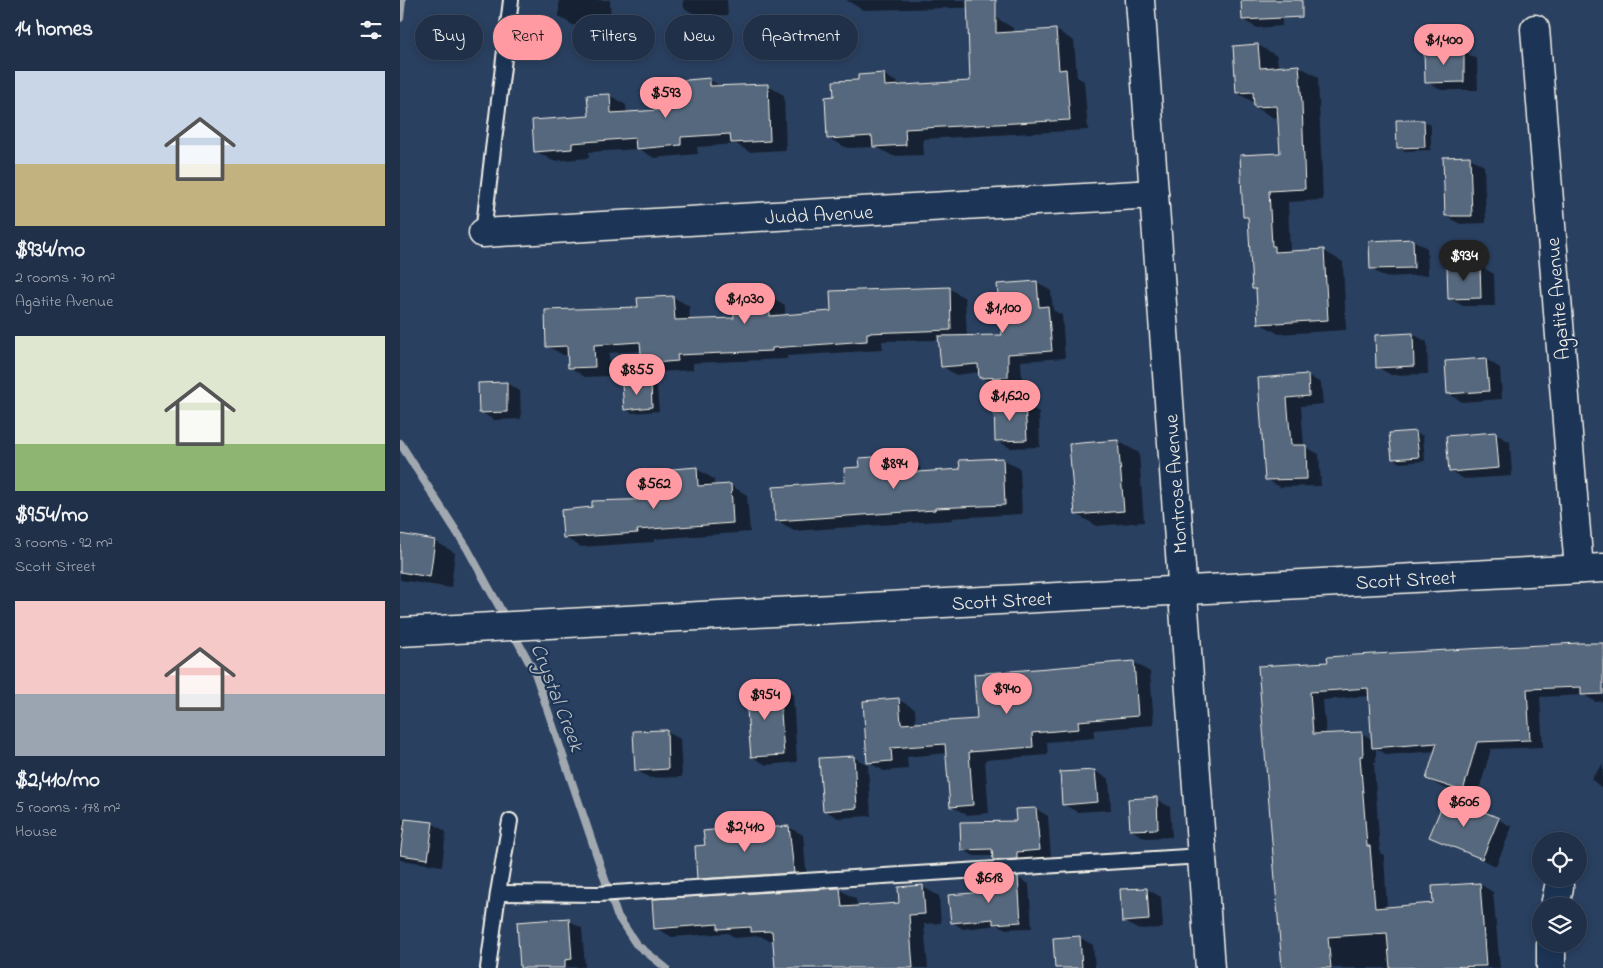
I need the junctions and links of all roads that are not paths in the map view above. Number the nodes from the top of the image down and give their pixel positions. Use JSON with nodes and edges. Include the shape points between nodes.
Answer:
{"nodes":[{"id":1,"x":511,"y":0,"type":"edge"},
{"id":2,"x":1140,"y":0,"type":"edge"},
{"id":3,"x":1535,"y":29,"type":"dead end"},
{"id":4,"x":1154,"y":194,"type":"junction"},
{"id":5,"x":483,"y":233,"type":"joint"},
{"id":6,"x":1591,"y":569,"type":"edge"},
{"id":7,"x":1182,"y":590,"type":"junction"},
{"id":8,"x":400,"y":632,"type":"edge"},
{"id":9,"x":510,"y":820,"type":"dead end"},
{"id":10,"x":1202,"y":856,"type":"junction"},
{"id":11,"x":498,"y":893,"type":"junction"},
{"id":12,"x":1551,"y":952,"type":"edge"},
{"id":13,"x":488,"y":968,"type":"edge"},
{"id":14,"x":1210,"y":968,"type":"edge"},
{"id":15,"x":1551,"y":968,"type":"edge"}],
"edges":[{"from":1,"to":5,"type":"lane"},
{"from":2,"to":4,"type":"street","name":"Montrose Avenue"},
{"from":3,"to":6,"type":"street","name":"Agatite Avenue"},
{"from":4,"to":5,"type":"street","name":"Judd Avenue"},
{"from":4,"to":7,"type":"street","name":"Montrose Avenue"},
{"from":6,"to":7,"type":"street","name":"Scott Street"},
{"from":7,"to":8,"type":"street","name":"Scott Street"},
{"from":7,"to":10,"type":"street","name":"Montrose Avenue"},
{"from":9,"to":11,"type":"lane"},
{"from":10,"to":11,"type":"lane","via":[[598,894]]},
{"from":10,"to":14,"type":"street","name":"Montrose Avenue"},
{"from":11,"to":13,"type":"lane"},
{"from":12,"to":15,"type":"street"}]}
